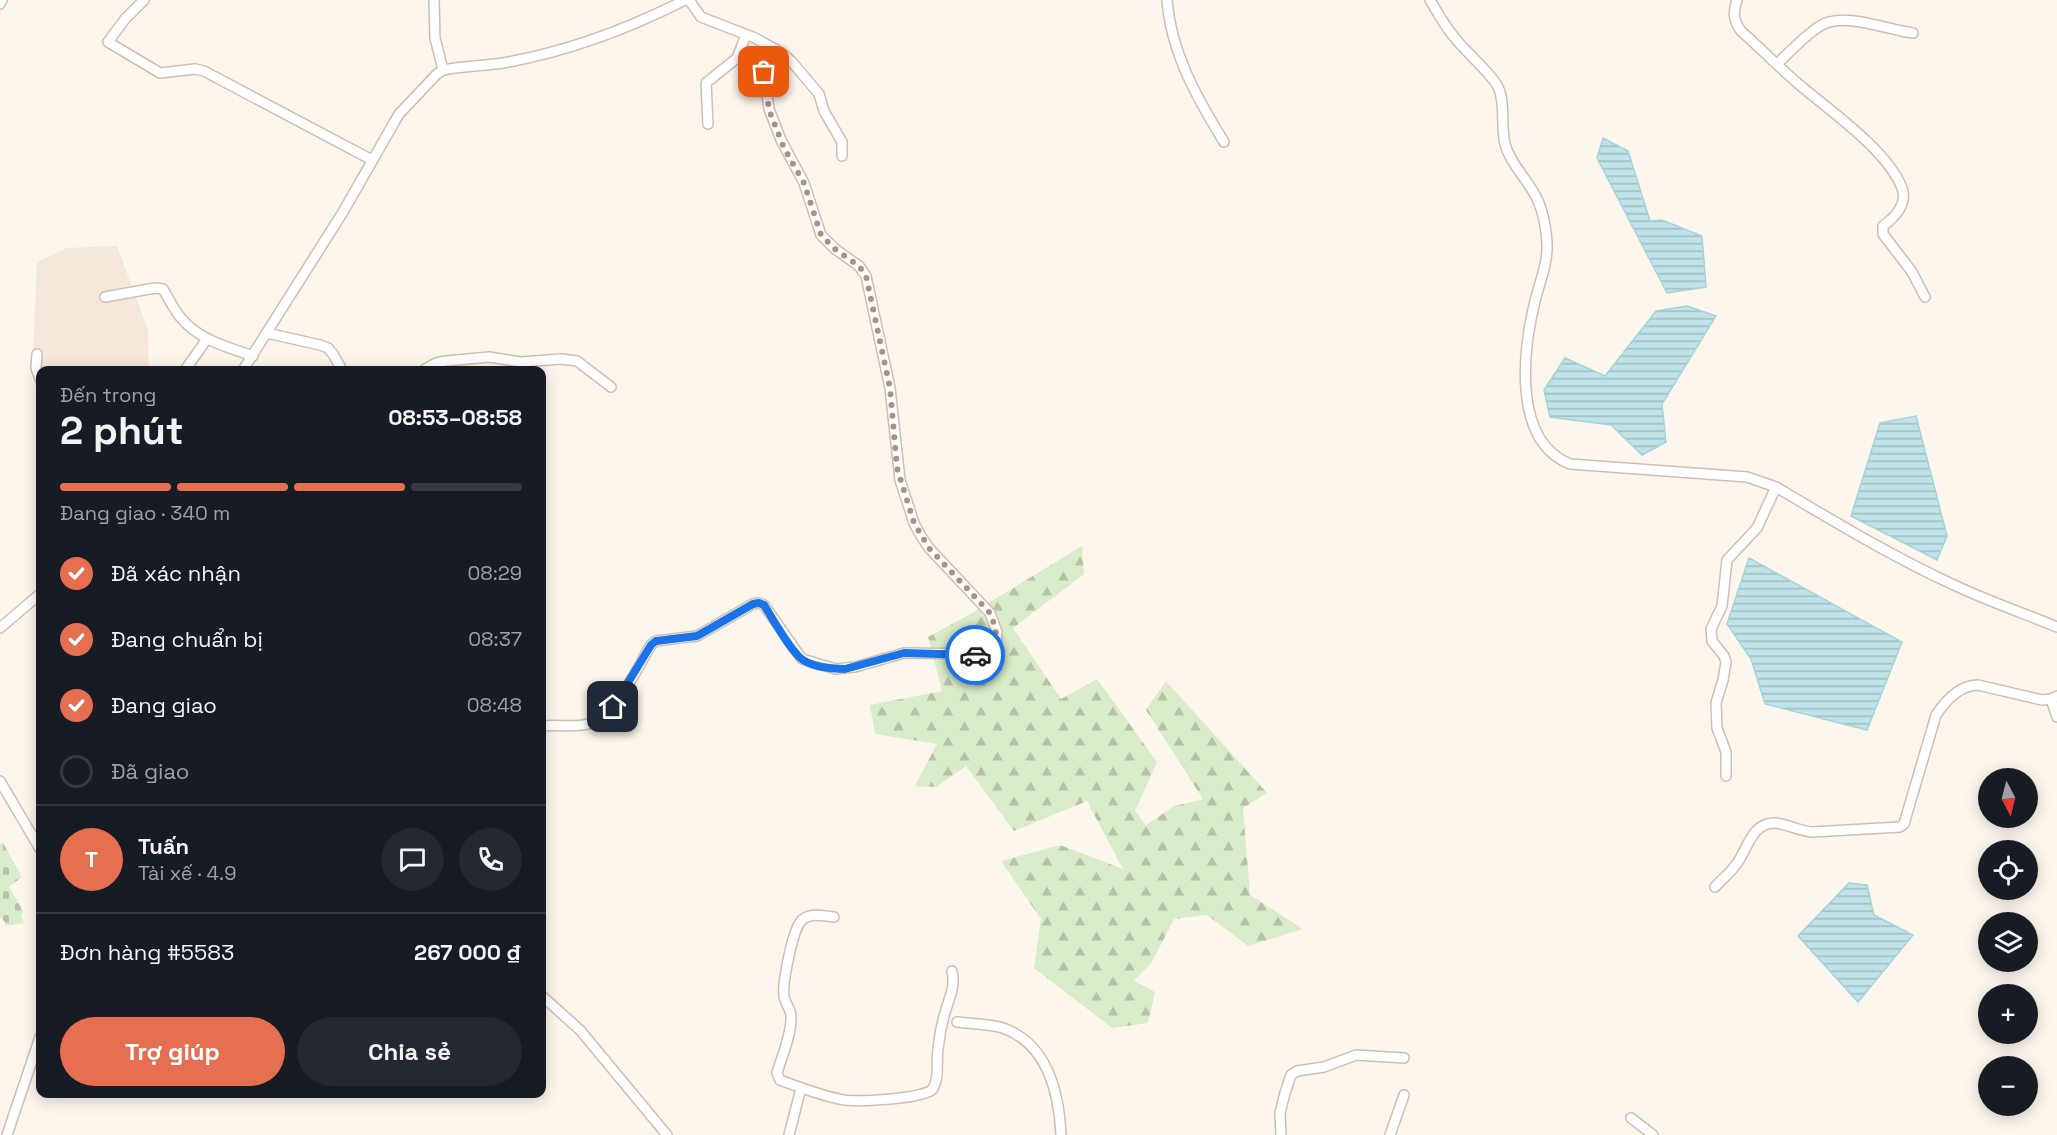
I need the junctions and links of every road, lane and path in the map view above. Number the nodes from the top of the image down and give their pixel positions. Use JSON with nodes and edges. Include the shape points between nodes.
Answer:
{"nodes":[{"id":1,"x":144,"y":0,"type":"edge"},
{"id":2,"x":434,"y":0,"type":"edge"},
{"id":3,"x":1167,"y":0,"type":"edge"},
{"id":4,"x":1430,"y":0,"type":"edge"},
{"id":5,"x":1737,"y":0,"type":"edge"},
{"id":6,"x":683,"y":1,"type":"edge"},
{"id":7,"x":1913,"y":33,"type":"dead end"},
{"id":8,"x":746,"y":35,"type":"junction"},
{"id":9,"x":770,"y":46,"type":"junction"},
{"id":10,"x":1777,"y":64,"type":"junction"},
{"id":11,"x":443,"y":70,"type":"junction"},
{"id":12,"x":708,"y":124,"type":"dead end"},
{"id":13,"x":1224,"y":142,"type":"dead end"},
{"id":14,"x":842,"y":156,"type":"dead end"},
{"id":15,"x":372,"y":160,"type":"junction"},
{"id":16,"x":105,"y":297,"type":"dead end"},
{"id":17,"x":1925,"y":297,"type":"dead end"},
{"id":18,"x":267,"y":333,"type":"junction"},
{"id":19,"x":207,"y":339,"type":"junction"},
{"id":20,"x":37,"y":354,"type":"dead end"},
{"id":21,"x":253,"y":356,"type":"junction"},
{"id":22,"x":36,"y":366,"type":"edge"},
{"id":23,"x":188,"y":366,"type":"edge"},
{"id":24,"x":246,"y":366,"type":"edge"},
{"id":25,"x":339,"y":366,"type":"edge"},
{"id":26,"x":431,"y":366,"type":"edge"},
{"id":27,"x":611,"y":387,"type":"dead end"},
{"id":28,"x":1776,"y":487,"type":"junction"},
{"id":29,"x":36,"y":597,"type":"edge"},
{"id":30,"x":2057,"y":627,"type":"edge"},
{"id":31,"x":0,"y":628,"type":"edge"},
{"id":32,"x":2054,"y":698,"type":"edge"},
{"id":33,"x":2057,"y":717,"type":"edge"},
{"id":34,"x":546,"y":726,"type":"edge"},
{"id":35,"x":1726,"y":776,"type":"dead end"},
{"id":36,"x":0,"y":781,"type":"edge"},
{"id":37,"x":36,"y":842,"type":"edge"},
{"id":38,"x":1715,"y":886,"type":"dead end"},
{"id":39,"x":834,"y":916,"type":"dead end"},
{"id":40,"x":952,"y":971,"type":"dead end"},
{"id":41,"x":546,"y":1000,"type":"edge"},
{"id":42,"x":957,"y":1022,"type":"dead end"},
{"id":43,"x":36,"y":1049,"type":"edge"},
{"id":44,"x":1404,"y":1058,"type":"dead end"},
{"id":45,"x":801,"y":1088,"type":"junction"},
{"id":46,"x":1404,"y":1095,"type":"dead end"},
{"id":47,"x":1631,"y":1118,"type":"dead end"},
{"id":48,"x":7,"y":1135,"type":"edge"},
{"id":49,"x":668,"y":1135,"type":"edge"},
{"id":50,"x":789,"y":1135,"type":"edge"},
{"id":51,"x":1061,"y":1135,"type":"edge"},
{"id":52,"x":1281,"y":1135,"type":"edge"},
{"id":53,"x":1389,"y":1135,"type":"edge"},
{"id":54,"x":1653,"y":1135,"type":"edge"}],
"edges":[{"from":1,"to":15,"type":"street","via":[[108,42],[160,73],[204,71]]},
{"from":2,"to":11,"type":"street","via":[[435,38]]},
{"from":3,"to":13,"type":"street","via":[[1171,30],[1188,80]]},
{"from":4,"to":28,"type":"street","via":[[1455,38],[1495,82],[1506,147],[1541,208],[1547,260],[1535,302],[1525,367],[1530,415],[1545,448],[1556,459],[1570,464],[1747,477]]},
{"from":5,"to":10,"type":"street","via":[[1736,24]]},
{"from":6,"to":8,"type":"street","via":[[701,17]]},
{"from":6,"to":11,"type":"street","via":[[571,47],[502,63]]},
{"from":7,"to":10,"type":"street","via":[[1862,22],[1832,22],[1821,25]]},
{"from":8,"to":9,"type":"street"},
{"from":8,"to":12,"type":"street","via":[[737,58],[706,83]]},
{"from":9,"to":14,"type":"street","via":[[792,62],[819,94],[842,142]]},
{"from":9,"to":34,"type":"street","via":[[764,72],[769,110],[781,140],[802,176],[821,235],[866,276],[890,388],[897,468],[914,523],[929,548],[990,613],[996,641],[983,654],[904,653],[855,668],[837,669],[802,659],[764,605],[753,604],[697,636],[656,641],[613,707],[598,720],[576,726]]},
{"from":10,"to":17,"type":"street","via":[[1880,154],[1891,170],[1903,189],[1903,201],[1896,216],[1883,226],[1883,234],[1912,272]]},
{"from":11,"to":15,"type":"street","via":[[399,114]]},
{"from":15,"to":18,"type":"street"},
{"from":16,"to":19,"type":"street","via":[[155,288],[164,290],[180,317]]},
{"from":18,"to":21,"type":"street"},
{"from":18,"to":25,"type":"street","via":[[328,348]]},
{"from":19,"to":21,"type":"street"},
{"from":19,"to":23,"type":"street"},
{"from":20,"to":22,"type":"street"},
{"from":21,"to":24,"type":"street"},
{"from":26,"to":27,"type":"street","via":[[489,357],[521,362],[561,359],[577,361]]},
{"from":28,"to":30,"type":"street","via":[[1913,565]]},
{"from":28,"to":35,"type":"street","via":[[1757,528],[1727,560],[1724,596],[1711,630],[1712,641],[1726,662],[1716,703],[1717,728],[1726,752]]},
{"from":29,"to":31,"type":"street"},
{"from":32,"to":33,"type":"street"},
{"from":32,"to":38,"type":"street","via":[[2042,700],[1978,685],[1961,688],[1936,715],[1904,824],[1812,832],[1773,823],[1761,826],[1735,867]]},
{"from":36,"to":37,"type":"street"},
{"from":39,"to":45,"type":"street","via":[[815,915],[801,920],[788,967],[784,996],[791,1021],[778,1077]]},
{"from":40,"to":45,"type":"street","via":[[952,995],[944,1015],[937,1078],[932,1090],[916,1096],[847,1100]]},
{"from":41,"to":49,"type":"street","via":[[579,1030]]},
{"from":42,"to":51,"type":"street","via":[[1003,1029],[1030,1044],[1046,1065],[1056,1093]]},
{"from":43,"to":48,"type":"street"},
{"from":44,"to":52,"type":"street","via":[[1356,1055],[1291,1075],[1280,1113]]},
{"from":45,"to":50,"type":"street"},
{"from":46,"to":53,"type":"street"},
{"from":47,"to":54,"type":"street"}]}
